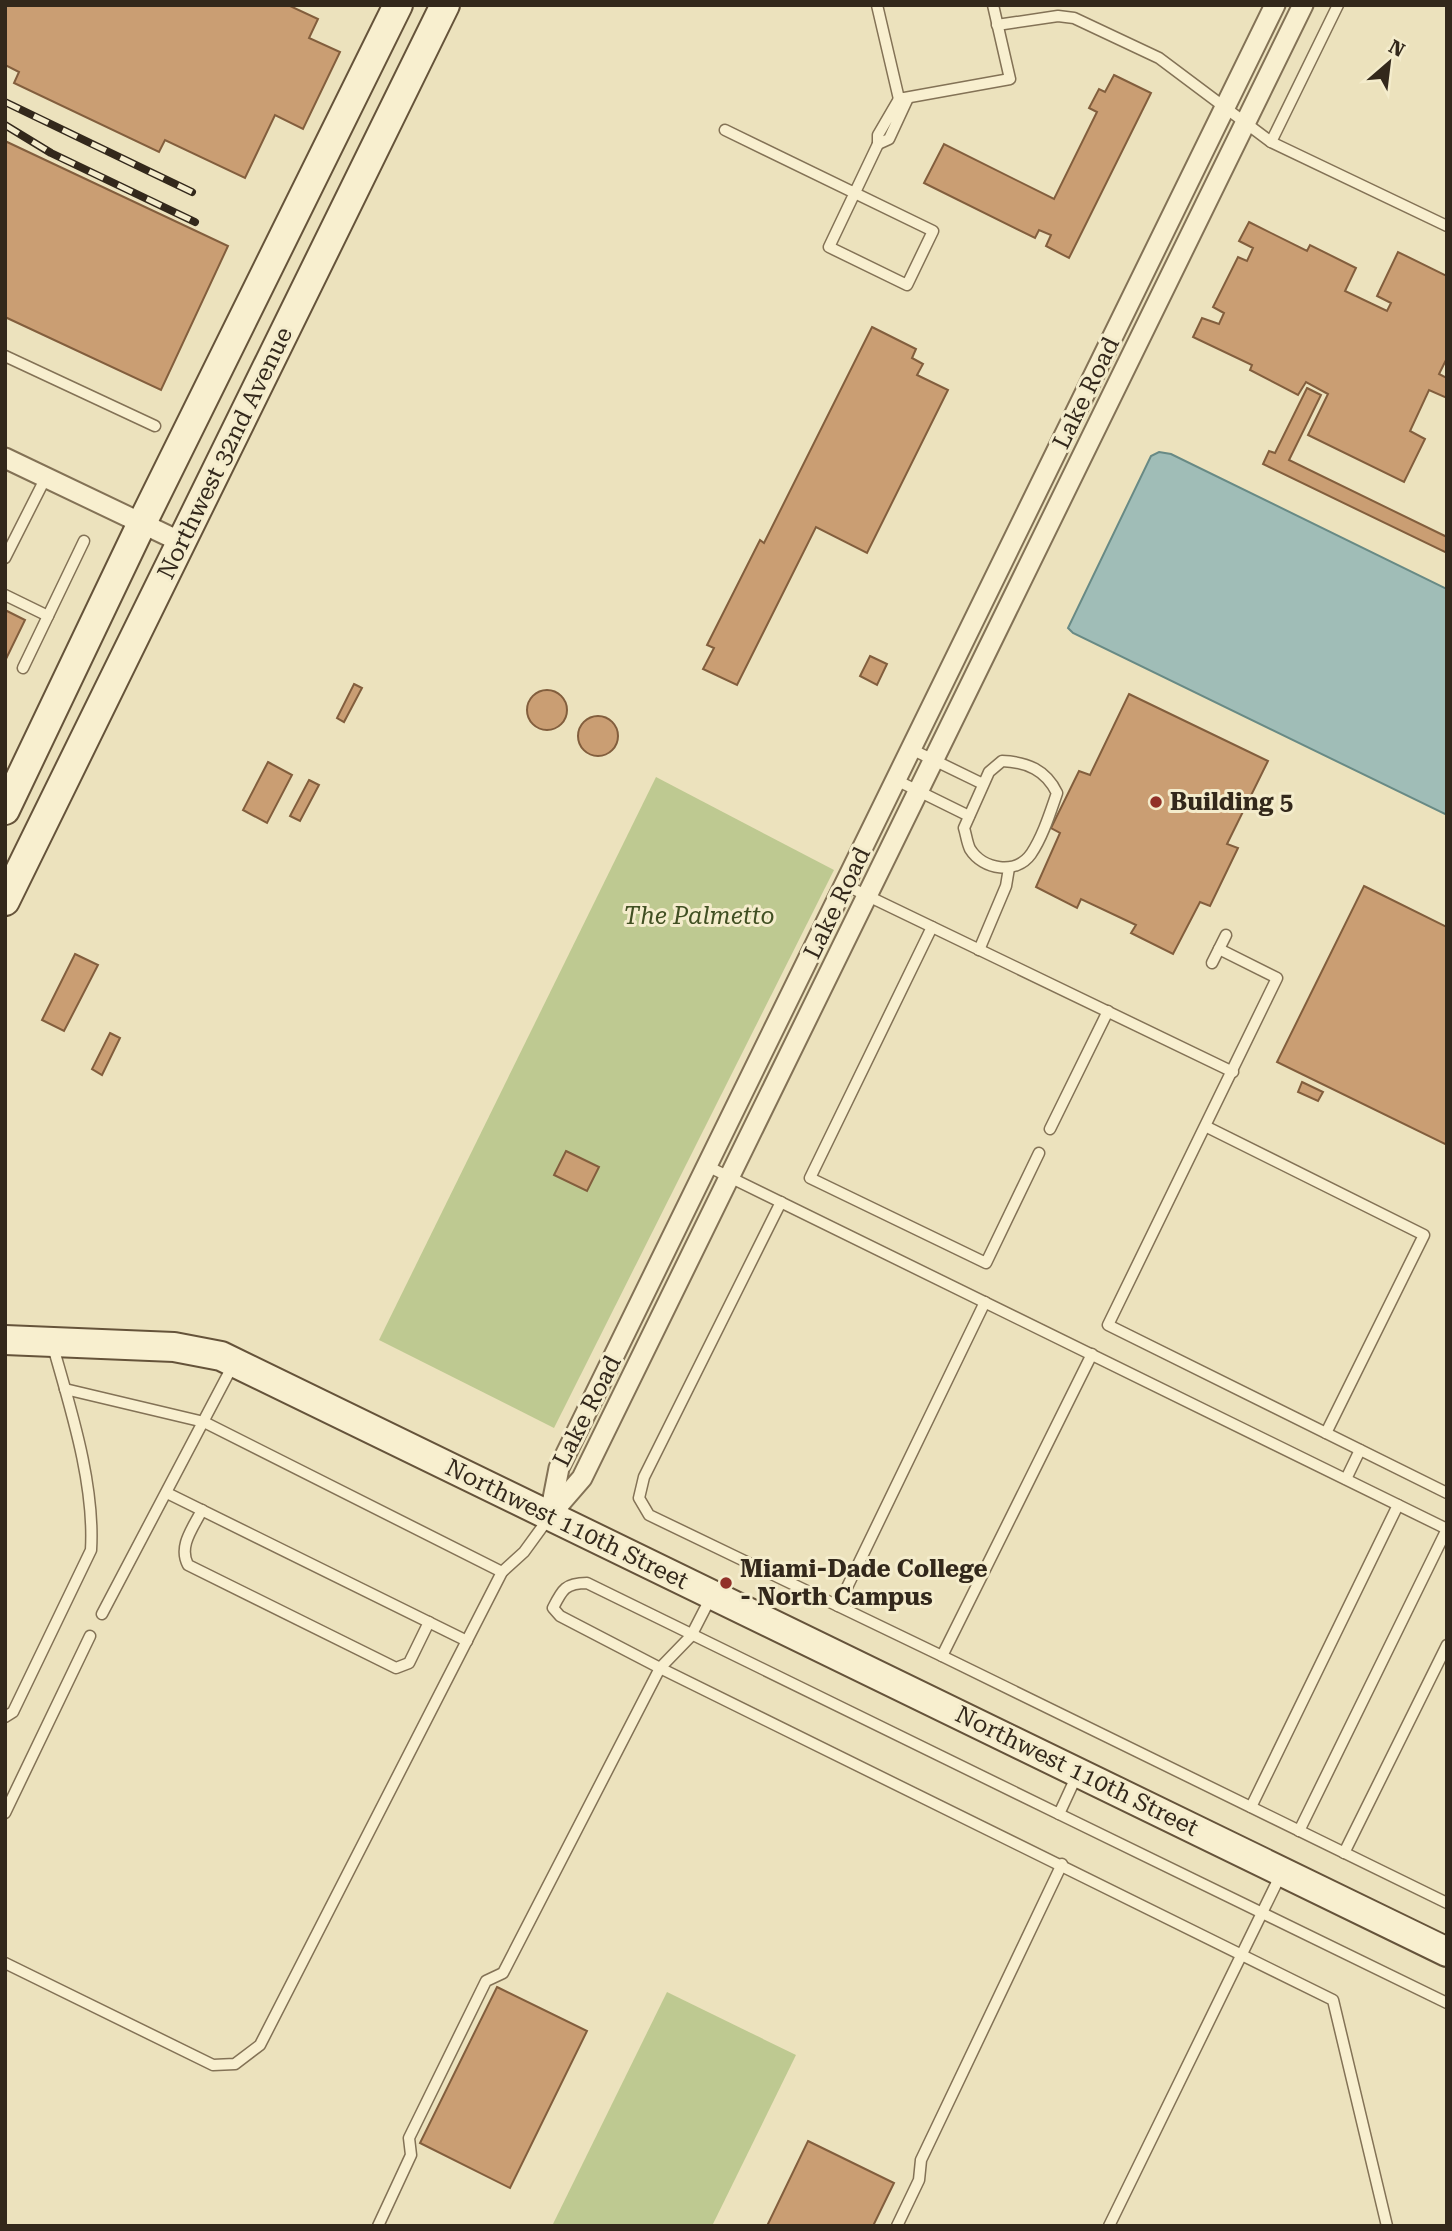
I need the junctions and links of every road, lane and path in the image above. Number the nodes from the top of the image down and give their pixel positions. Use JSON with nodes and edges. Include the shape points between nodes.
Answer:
{"nodes":[{"id":1,"x":398,"y":5,"type":"edge"},
{"id":2,"x":445,"y":5,"type":"edge"},
{"id":3,"x":877,"y":5,"type":"edge"},
{"id":4,"x":993,"y":5,"type":"edge"},
{"id":5,"x":1275,"y":5,"type":"edge"},
{"id":6,"x":1303,"y":5,"type":"edge"},
{"id":7,"x":1338,"y":5,"type":"edge"},
{"id":8,"x":997,"y":24,"type":"junction"},
{"id":9,"x":904,"y":99,"type":"junction"},
{"id":10,"x":1225,"y":107,"type":"junction"},
{"id":11,"x":1245,"y":123,"type":"junction"},
{"id":12,"x":725,"y":130,"type":"dead end"},
{"id":13,"x":1271,"y":142,"type":"junction"},
{"id":14,"x":855,"y":193,"type":"junction"},
{"id":15,"x":1447,"y":226,"type":"edge"},
{"id":16,"x":5,"y":356,"type":"edge"},
{"id":17,"x":155,"y":426,"type":"dead end"},
{"id":18,"x":5,"y":458,"type":"edge"},
{"id":19,"x":46,"y":477,"type":"junction"},
{"id":20,"x":142,"y":523,"type":"junction"},
{"id":21,"x":84,"y":541,"type":"dead end"},
{"id":22,"x":181,"y":541,"type":"junction"},
{"id":23,"x":5,"y":558,"type":"edge"},
{"id":24,"x":5,"y":595,"type":"edge"},
{"id":25,"x":48,"y":616,"type":"junction"},
{"id":26,"x":23,"y":668,"type":"dead end"},
{"id":27,"x":912,"y":749,"type":"junction"},
{"id":28,"x":933,"y":760,"type":"junction"},
{"id":29,"x":896,"y":780,"type":"junction"},
{"id":30,"x":983,"y":784,"type":"junction"},
{"id":31,"x":918,"y":791,"type":"junction"},
{"id":32,"x":5,"y":810,"type":"edge"},
{"id":33,"x":969,"y":816,"type":"junction"},
{"id":34,"x":1009,"y":868,"type":"junction"},
{"id":35,"x":845,"y":885,"type":"junction"},
{"id":36,"x":868,"y":895,"type":"junction"},
{"id":37,"x":5,"y":901,"type":"edge"},
{"id":38,"x":932,"y":927,"type":"junction"},
{"id":39,"x":1226,"y":935,"type":"dead end"},
{"id":40,"x":1219,"y":949,"type":"junction"},
{"id":41,"x":979,"y":950,"type":"junction"},
{"id":42,"x":1212,"y":963,"type":"dead end"},
{"id":43,"x":1108,"y":1012,"type":"junction"},
{"id":44,"x":1233,"y":1072,"type":"junction"},
{"id":45,"x":1207,"y":1127,"type":"junction"},
{"id":46,"x":1050,"y":1129,"type":"dead end"},
{"id":47,"x":1039,"y":1153,"type":"dead end"},
{"id":48,"x":707,"y":1166,"type":"junction"},
{"id":49,"x":730,"y":1177,"type":"junction"},
{"id":50,"x":780,"y":1202,"type":"junction"},
{"id":51,"x":985,"y":1302,"type":"junction"},
{"id":52,"x":5,"y":1340,"type":"edge"},
{"id":53,"x":52,"y":1343,"type":"junction"},
{"id":54,"x":1092,"y":1354,"type":"junction"},
{"id":55,"x":234,"y":1363,"type":"junction"},
{"id":56,"x":65,"y":1389,"type":"junction"},
{"id":57,"x":204,"y":1422,"type":"junction"},
{"id":58,"x":1326,"y":1433,"type":"junction"},
{"id":59,"x":1360,"y":1450,"type":"junction"},
{"id":60,"x":1346,"y":1479,"type":"junction"},
{"id":61,"x":167,"y":1493,"type":"junction"},
{"id":62,"x":1447,"y":1493,"type":"edge"},
{"id":63,"x":1398,"y":1505,"type":"junction"},
{"id":64,"x":202,"y":1510,"type":"junction"},
{"id":65,"x":550,"y":1516,"type":"junction"},
{"id":66,"x":1447,"y":1529,"type":"edge"},
{"id":67,"x":502,"y":1572,"type":"junction"},
{"id":68,"x":712,"y":1594,"type":"junction"},
{"id":69,"x":838,"y":1606,"type":"junction"},
{"id":70,"x":102,"y":1614,"type":"dead end"},
{"id":71,"x":429,"y":1622,"type":"junction"},
{"id":72,"x":90,"y":1636,"type":"dead end"},
{"id":73,"x":691,"y":1636,"type":"junction"},
{"id":74,"x":467,"y":1641,"type":"junction"},
{"id":75,"x":1447,"y":1645,"type":"edge"},
{"id":76,"x":942,"y":1656,"type":"junction"},
{"id":77,"x":660,"y":1668,"type":"junction"},
{"id":78,"x":5,"y":1717,"type":"edge"},
{"id":79,"x":1079,"y":1771,"type":"junction"},
{"id":80,"x":1251,"y":1807,"type":"junction"},
{"id":81,"x":5,"y":1813,"type":"edge"},
{"id":82,"x":1059,"y":1814,"type":"junction"},
{"id":83,"x":1299,"y":1830,"type":"junction"},
{"id":84,"x":1344,"y":1853,"type":"junction"},
{"id":85,"x":1062,"y":1864,"type":"junction"},
{"id":86,"x":1283,"y":1871,"type":"junction"},
{"id":87,"x":1447,"y":1903,"type":"edge"},
{"id":88,"x":1263,"y":1913,"type":"junction"},
{"id":89,"x":1447,"y":1952,"type":"edge"},
{"id":90,"x":1243,"y":1953,"type":"junction"},
{"id":91,"x":5,"y":1963,"type":"edge"},
{"id":92,"x":1447,"y":2003,"type":"edge"},
{"id":93,"x":378,"y":2226,"type":"edge"},
{"id":94,"x":897,"y":2226,"type":"edge"},
{"id":95,"x":1109,"y":2226,"type":"edge"},
{"id":96,"x":1387,"y":2226,"type":"edge"}],
"edges":[{"from":1,"to":20,"type":"main road","name":"Northwest 32nd Avenue"},
{"from":2,"to":22,"type":"main road","name":"Northwest 32nd Avenue"},
{"from":3,"to":9,"type":"lane"},
{"from":4,"to":8,"type":"lane"},
{"from":5,"to":10,"type":"street","name":"Lake Road"},
{"from":6,"to":11,"type":"street","name":"Lake Road"},
{"from":7,"to":13,"type":"lane"},
{"from":8,"to":9,"type":"lane","via":[[1010,79]]},
{"from":8,"to":10,"type":"lane","via":[[1074,18],[1159,58]]},
{"from":9,"to":14,"type":"lane","via":[[878,135]]},
{"from":10,"to":11,"type":"lane"},
{"from":10,"to":27,"type":"street","name":"Lake Road"},
{"from":11,"to":13,"type":"lane"},
{"from":11,"to":28,"type":"street","name":"Lake Road"},
{"from":12,"to":14,"type":"lane"},
{"from":13,"to":15,"type":"lane"},
{"from":14,"to":14,"type":"lane","via":[[829,247],[907,285],[933,231]]},
{"from":16,"to":17,"type":"lane"},
{"from":18,"to":19,"type":"street"},
{"from":19,"to":20,"type":"street"},
{"from":19,"to":23,"type":"lane"},
{"from":20,"to":22,"type":"street"},
{"from":20,"to":32,"type":"main road","name":"Northwest 32nd Avenue"},
{"from":21,"to":25,"type":"lane"},
{"from":22,"to":37,"type":"main road","name":"Northwest 32nd Avenue"},
{"from":24,"to":25,"type":"lane"},
{"from":25,"to":26,"type":"lane"},
{"from":27,"to":28,"type":"lane"},
{"from":27,"to":29,"type":"street","name":"Lake Road"},
{"from":28,"to":30,"type":"lane"},
{"from":28,"to":31,"type":"street","name":"Lake Road"},
{"from":29,"to":31,"type":"lane"},
{"from":29,"to":35,"type":"street","name":"Lake Road"},
{"from":30,"to":33,"type":"lane"},
{"from":30,"to":34,"type":"lane","via":[[1002,761],[1017,761],[1050,779],[1056,793],[1030,856]]},
{"from":31,"to":33,"type":"lane"},
{"from":31,"to":36,"type":"street","name":"Lake Road"},
{"from":33,"to":34,"type":"lane","via":[[964,828],[970,849],[986,863]]},
{"from":34,"to":41,"type":"lane"},
{"from":35,"to":36,"type":"lane"},
{"from":35,"to":48,"type":"street","name":"Lake Road"},
{"from":36,"to":38,"type":"lane"},
{"from":36,"to":49,"type":"street","name":"Lake Road"},
{"from":38,"to":41,"type":"lane"},
{"from":38,"to":47,"type":"lane","via":[[810,1178],[986,1263]]},
{"from":39,"to":40,"type":"lane"},
{"from":40,"to":42,"type":"lane"},
{"from":40,"to":44,"type":"lane","via":[[1277,978]]},
{"from":41,"to":43,"type":"lane"},
{"from":43,"to":44,"type":"lane"},
{"from":43,"to":46,"type":"lane"},
{"from":44,"to":45,"type":"lane"},
{"from":45,"to":58,"type":"lane","via":[[1424,1235]]},
{"from":45,"to":58,"type":"lane","via":[[1108,1325]]},
{"from":48,"to":49,"type":"lane"},
{"from":48,"to":65,"type":"street","name":"Lake Road","via":[[559,1468]]},
{"from":49,"to":50,"type":"lane"},
{"from":49,"to":65,"type":"street","name":"Lake Road","via":[[582,1478]]},
{"from":50,"to":51,"type":"lane"},
{"from":50,"to":69,"type":"lane","via":[[644,1477],[639,1499],[649,1515]]},
{"from":51,"to":54,"type":"lane"},
{"from":51,"to":69,"type":"lane"},
{"from":52,"to":53,"type":"main road","name":"Northwest 110th Street"},
{"from":53,"to":55,"type":"main road","name":"Northwest 110th Street","via":[[174,1348],[221,1356]]},
{"from":53,"to":56,"type":"lane"},
{"from":54,"to":60,"type":"lane"},
{"from":54,"to":76,"type":"lane"},
{"from":55,"to":57,"type":"lane"},
{"from":55,"to":65,"type":"main road","name":"Northwest 110th Street"},
{"from":56,"to":57,"type":"lane"},
{"from":56,"to":78,"type":"lane","via":[[78,1439],[91,1550],[13,1712]]},
{"from":57,"to":61,"type":"lane"},
{"from":57,"to":67,"type":"lane"},
{"from":58,"to":59,"type":"lane"},
{"from":59,"to":60,"type":"lane"},
{"from":59,"to":62,"type":"lane"},
{"from":60,"to":63,"type":"lane"},
{"from":61,"to":64,"type":"lane"},
{"from":61,"to":70,"type":"lane"},
{"from":63,"to":66,"type":"lane"},
{"from":63,"to":80,"type":"lane"},
{"from":64,"to":71,"type":"lane"},
{"from":64,"to":71,"type":"lane","via":[[184,1546],[188,1565],[372,1656],[402,1668],[409,1663]]},
{"from":65,"to":67,"type":"lane","via":[[524,1552]]},
{"from":65,"to":68,"type":"main road","name":"Northwest 110th Street"},
{"from":66,"to":83,"type":"lane"},
{"from":67,"to":74,"type":"lane"},
{"from":68,"to":73,"type":"lane"},
{"from":68,"to":79,"type":"main road","name":"Northwest 110th Street"},
{"from":69,"to":76,"type":"lane"},
{"from":71,"to":74,"type":"lane"},
{"from":72,"to":81,"type":"lane"},
{"from":73,"to":77,"type":"lane"},
{"from":73,"to":77,"type":"lane","via":[[587,1583],[564,1587],[553,1608],[560,1616]]},
{"from":73,"to":82,"type":"lane"},
{"from":74,"to":91,"type":"lane","via":[[260,2045],[235,2064],[213,2065]]},
{"from":75,"to":84,"type":"lane"},
{"from":76,"to":80,"type":"lane"},
{"from":77,"to":85,"type":"lane"},
{"from":77,"to":93,"type":"lane","via":[[503,1973],[486,1981],[409,2138],[411,2155]]},
{"from":79,"to":82,"type":"lane"},
{"from":79,"to":86,"type":"main road","name":"Northwest 110th Street"},
{"from":80,"to":83,"type":"lane"},
{"from":82,"to":88,"type":"lane"},
{"from":83,"to":84,"type":"lane"},
{"from":84,"to":87,"type":"lane"},
{"from":85,"to":90,"type":"lane"},
{"from":85,"to":94,"type":"lane","via":[[920,2160],[919,2180]]},
{"from":86,"to":88,"type":"lane"},
{"from":86,"to":89,"type":"main road","name":"Northwest 110th Street"},
{"from":88,"to":90,"type":"lane"},
{"from":88,"to":92,"type":"lane"},
{"from":90,"to":95,"type":"lane"},
{"from":90,"to":96,"type":"lane","via":[[1333,2000]]}]}
